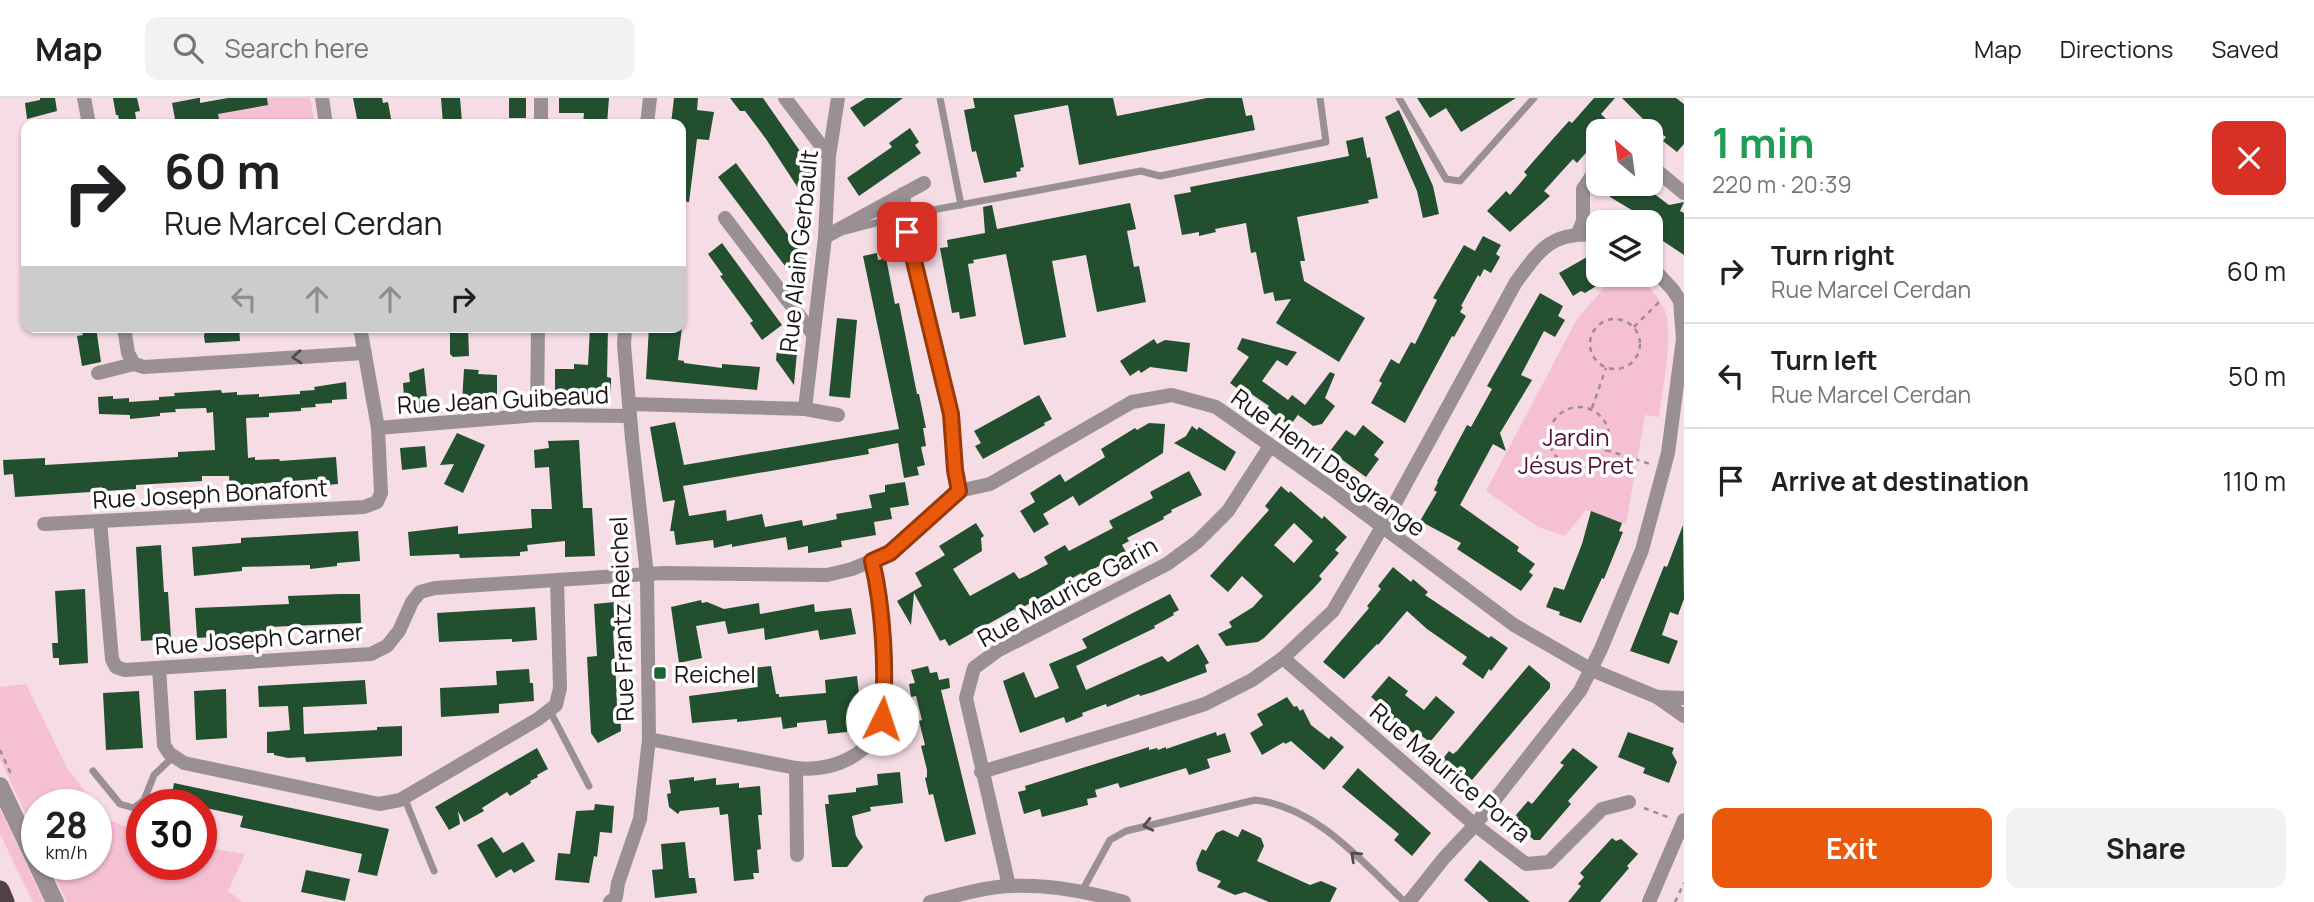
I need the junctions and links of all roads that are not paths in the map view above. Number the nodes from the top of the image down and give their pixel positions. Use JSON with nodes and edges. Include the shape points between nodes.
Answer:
{"nodes":[{"id":1,"x":84,"y":98,"type":"edge"},
{"id":2,"x":322,"y":98,"type":"edge"},
{"id":3,"x":541,"y":98,"type":"edge"},
{"id":4,"x":650,"y":98,"type":"edge"},
{"id":5,"x":785,"y":98,"type":"edge"},
{"id":6,"x":838,"y":98,"type":"edge"},
{"id":7,"x":940,"y":98,"type":"edge"},
{"id":8,"x":1320,"y":98,"type":"edge"},
{"id":9,"x":1399,"y":98,"type":"edge"},
{"id":10,"x":1534,"y":98,"type":"edge"},
{"id":11,"x":88,"y":119,"type":"edge"},
{"id":12,"x":326,"y":119,"type":"edge"},
{"id":13,"x":541,"y":119,"type":"edge"},
{"id":14,"x":648,"y":119,"type":"edge"},
{"id":15,"x":830,"y":156,"type":"junction"},
{"id":16,"x":1663,"y":176,"type":"edge"},
{"id":17,"x":924,"y":183,"type":"dead end"},
{"id":18,"x":1586,"y":185,"type":"edge"},
{"id":19,"x":1684,"y":193,"type":"edge"},
{"id":20,"x":903,"y":194,"type":"junction"},
{"id":21,"x":961,"y":205,"type":"junction"},
{"id":22,"x":906,"y":215,"type":"junction"},
{"id":23,"x":725,"y":218,"type":"dead end"},
{"id":24,"x":1578,"y":233,"type":"junction"},
{"id":25,"x":1586,"y":234,"type":"edge"},
{"id":26,"x":825,"y":237,"type":"junction"},
{"id":27,"x":1663,"y":279,"type":"edge"},
{"id":28,"x":1679,"y":296,"type":"edge"},
{"id":29,"x":125,"y":333,"type":"edge"},
{"id":30,"x":361,"y":333,"type":"edge"},
{"id":31,"x":538,"y":333,"type":"edge"},
{"id":32,"x":625,"y":333,"type":"edge"},
{"id":33,"x":813,"y":334,"type":"junction"},
{"id":34,"x":365,"y":353,"type":"junction"},
{"id":35,"x":134,"y":364,"type":"junction"},
{"id":36,"x":98,"y":373,"type":"dead end"},
{"id":37,"x":805,"y":408,"type":"junction"},
{"id":38,"x":630,"y":410,"type":"junction"},
{"id":39,"x":537,"y":415,"type":"junction"},
{"id":40,"x":838,"y":415,"type":"dead end"},
{"id":41,"x":378,"y":428,"type":"junction"},
{"id":42,"x":1270,"y":446,"type":"junction"},
{"id":43,"x":959,"y":491,"type":"junction"},
{"id":44,"x":100,"y":521,"type":"junction"},
{"id":45,"x":44,"y":524,"type":"dead end"},
{"id":46,"x":1382,"y":527,"type":"junction"},
{"id":47,"x":872,"y":561,"type":"junction"},
{"id":48,"x":647,"y":575,"type":"junction"},
{"id":49,"x":557,"y":581,"type":"junction"},
{"id":50,"x":1283,"y":657,"type":"junction"},
{"id":51,"x":159,"y":668,"type":"junction"},
{"id":52,"x":1592,"y":670,"type":"junction"},
{"id":53,"x":1657,"y":697,"type":"junction"},
{"id":54,"x":1684,"y":698,"type":"edge"},
{"id":55,"x":550,"y":712,"type":"junction"},
{"id":56,"x":1684,"y":716,"type":"edge"},
{"id":57,"x":649,"y":739,"type":"junction"},
{"id":58,"x":174,"y":756,"type":"junction"},
{"id":59,"x":796,"y":768,"type":"junction"},
{"id":60,"x":93,"y":771,"type":"dead end"},
{"id":61,"x":981,"y":772,"type":"junction"},
{"id":62,"x":0,"y":786,"type":"edge"},
{"id":63,"x":589,"y":786,"type":"dead end"},
{"id":64,"x":404,"y":797,"type":"junction"},
{"id":65,"x":1629,"y":802,"type":"road end"},
{"id":66,"x":1683,"y":822,"type":"edge"},
{"id":67,"x":1475,"y":825,"type":"junction"},
{"id":68,"x":21,"y":830,"type":"edge"},
{"id":69,"x":797,"y":855,"type":"dead end"},
{"id":70,"x":434,"y":871,"type":"dead end"},
{"id":71,"x":45,"y":880,"type":"edge"},
{"id":72,"x":1009,"y":886,"type":"junction"},
{"id":73,"x":0,"y":890,"type":"edge"},
{"id":74,"x":1082,"y":891,"type":"junction"},
{"id":75,"x":614,"y":900,"type":"edge"},
{"id":76,"x":5,"y":902,"type":"edge"},
{"id":77,"x":55,"y":902,"type":"edge"},
{"id":78,"x":930,"y":902,"type":"edge"},
{"id":79,"x":1124,"y":902,"type":"edge"},
{"id":80,"x":1407,"y":902,"type":"edge"},
{"id":81,"x":1649,"y":902,"type":"edge"}],
"edges":[{"from":1,"to":11,"type":"street"},
{"from":2,"to":12,"type":"street"},
{"from":3,"to":13,"type":"street"},
{"from":4,"to":14,"type":"street"},
{"from":5,"to":15,"type":"street"},
{"from":6,"to":15,"type":"street","name":"Rue Alain Gerbault"},
{"from":7,"to":21,"type":"lane"},
{"from":8,"to":21,"type":"lane","via":[[1325,142],[1160,176],[1141,171]]},
{"from":9,"to":10,"type":"lane","via":[[1446,179],[1460,181]]},
{"from":15,"to":26,"type":"street","name":"Rue Alain Gerbault"},
{"from":16,"to":19,"type":"street"},
{"from":17,"to":20,"type":"street"},
{"from":18,"to":24,"type":"street"},
{"from":20,"to":22,"type":"street"},
{"from":20,"to":26,"type":"street"},
{"from":21,"to":22,"type":"lane"},
{"from":22,"to":26,"type":"lane"},
{"from":22,"to":43,"type":"street","via":[[951,414]]},
{"from":23,"to":33,"type":"street"},
{"from":24,"to":25,"type":"street"},
{"from":24,"to":46,"type":"street","via":[[1539,250],[1516,282]]},
{"from":26,"to":33,"type":"street","name":"Rue Alain Gerbault"},
{"from":27,"to":28,"type":"street"},
{"from":28,"to":52,"type":"street","via":[[1683,339],[1668,453],[1642,550]]},
{"from":29,"to":35,"type":"street"},
{"from":30,"to":34,"type":"street"},
{"from":31,"to":39,"type":"street"},
{"from":32,"to":38,"type":"street","name":"Rue Frantz Reichel"},
{"from":33,"to":37,"type":"street","name":"Rue Alain Gerbault"},
{"from":34,"to":35,"type":"street","one_way":true},
{"from":34,"to":41,"type":"street"},
{"from":35,"to":36,"type":"street"},
{"from":37,"to":38,"type":"street","name":"Rue Jean Guibeaud"},
{"from":37,"to":40,"type":"street","name":"Rue Jean Guibeaud"},
{"from":38,"to":39,"type":"street","name":"Rue Jean Guibeaud"},
{"from":38,"to":48,"type":"street","name":"Rue Frantz Reichel"},
{"from":39,"to":41,"type":"street","name":"Rue Jean Guibeaud"},
{"from":41,"to":44,"type":"street","name":"Rue Joseph Bonafont","via":[[381,493],[377,502],[364,507]]},
{"from":42,"to":43,"type":"street","name":"Rue Henri Desgrange","via":[[1216,407],[1172,395],[1132,402],[990,484]]},
{"from":42,"to":46,"type":"street","name":"Rue Henri Desgrange"},
{"from":42,"to":61,"type":"street","name":"Rue Maurice Garin","via":[[1228,510],[1197,542],[1167,564],[997,651],[974,668],[966,698]]},
{"from":43,"to":47,"type":"street","name":"Rue Joseph Carner","via":[[890,553]]},
{"from":44,"to":45,"type":"street","name":"Rue Joseph Bonafont"},
{"from":44,"to":51,"type":"street","name":"Rue Joseph Carner","via":[[112,659],[116,667],[125,670]]},
{"from":46,"to":50,"type":"street","via":[[1333,611]]},
{"from":46,"to":52,"type":"street","name":"Rue Henri Desgrange","via":[[1514,625]]},
{"from":47,"to":48,"type":"street","name":"Rue Joseph Carner","via":[[827,575]]},
{"from":47,"to":59,"type":"street","via":[[878,585],[882,719],[871,742],[849,760]]},
{"from":48,"to":49,"type":"street","name":"Rue Joseph Carner"},
{"from":48,"to":57,"type":"street","name":"Rue Frantz Reichel"},
{"from":49,"to":51,"type":"street","name":"Rue Joseph Carner","via":[[420,592],[399,631],[387,646],[371,654]]},
{"from":49,"to":55,"type":"street","via":[[560,688]]},
{"from":50,"to":61,"type":"street","via":[[1252,680],[1205,704]]},
{"from":50,"to":67,"type":"street","name":"Rue Maurice Porra"},
{"from":51,"to":58,"type":"street","via":[[164,745]]},
{"from":52,"to":53,"type":"street","name":"Rue Henri Desgrange"},
{"from":52,"to":67,"type":"street","via":[[1573,702]]},
{"from":53,"to":54,"type":"street","name":"Rue Henri Desgrange"},
{"from":53,"to":56,"type":"street","name":"Rue Henri Desgrange"},
{"from":55,"to":63,"type":"lane"},
{"from":55,"to":64,"type":"street"},
{"from":57,"to":59,"type":"street"},
{"from":57,"to":75,"type":"street","name":"Rue Frantz Reichel","via":[[640,819]]},
{"from":58,"to":60,"type":"lane","via":[[154,775],[144,800],[134,808],[120,804]]},
{"from":58,"to":64,"type":"street","via":[[184,763],[379,804]]},
{"from":59,"to":69,"type":"street"},
{"from":61,"to":72,"type":"street","name":"Rue Maurice Garin"},
{"from":62,"to":68,"type":"street"},
{"from":64,"to":70,"type":"lane"},
{"from":65,"to":67,"type":"street","name":"Rue Maurice Porra","via":[[1602,809],[1549,862],[1526,864]]},
{"from":66,"to":81,"type":"street"},
{"from":67,"to":80,"type":"street"},
{"from":71,"to":77,"type":"street"},
{"from":72,"to":74,"type":"street"},
{"from":72,"to":78,"type":"street"},
{"from":73,"to":76,"type":"highway"},
{"from":74,"to":79,"type":"street"},
{"from":80,"to":74,"type":"lane","one_way":true,"via":[[1325,828],[1274,802],[1255,800],[1126,831],[1110,840]]}]}
